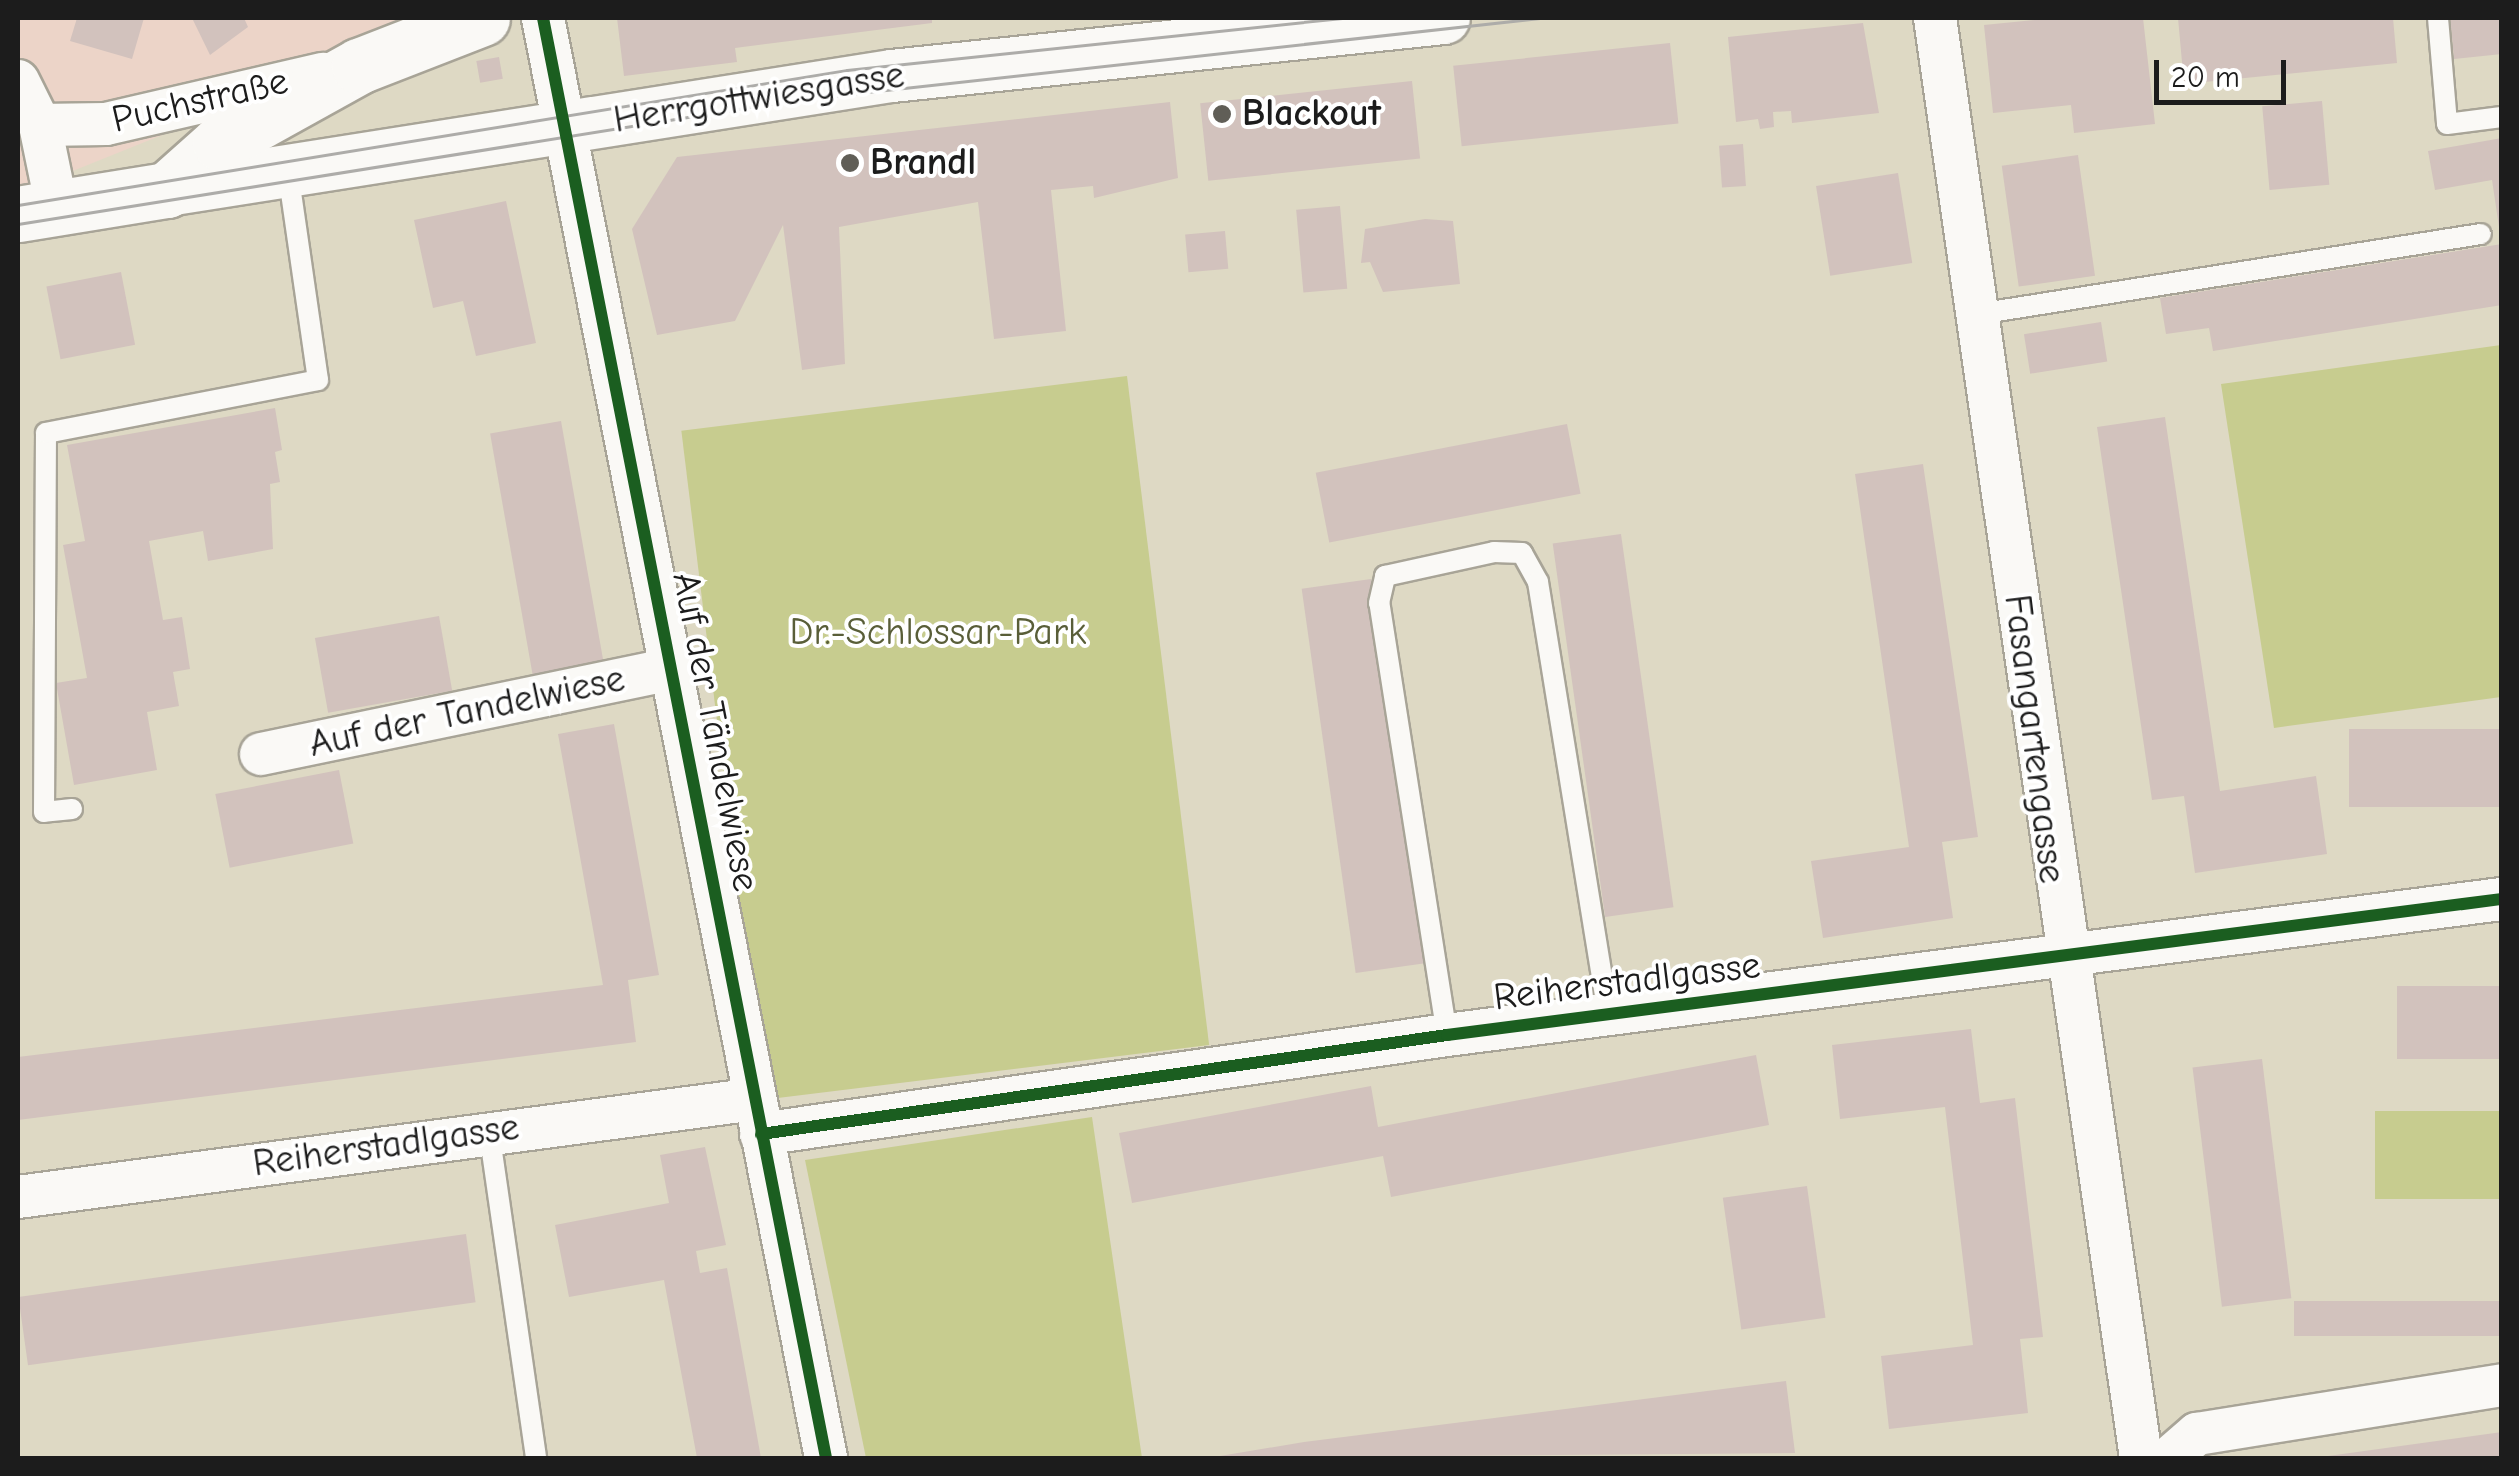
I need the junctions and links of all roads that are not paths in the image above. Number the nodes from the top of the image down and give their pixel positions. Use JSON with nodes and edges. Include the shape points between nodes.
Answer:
{"nodes":[{"id":1,"x":482,"y":18,"type":"edge"},
{"id":2,"x":542,"y":18,"type":"edge"},
{"id":3,"x":1444,"y":18,"type":"edge"},
{"id":4,"x":1935,"y":18,"type":"edge"},
{"id":5,"x":2438,"y":18,"type":"edge"},
{"id":6,"x":359,"y":66,"type":"junction"},
{"id":7,"x":18,"y":81,"type":"edge"},
{"id":8,"x":2502,"y":117,"type":"edge"},
{"id":9,"x":40,"y":125,"type":"junction"},
{"id":10,"x":562,"y":128,"type":"junction"},
{"id":11,"x":288,"y":171,"type":"junction"},
{"id":12,"x":167,"y":190,"type":"junction"},
{"id":13,"x":37,"y":211,"type":"edge"},
{"id":14,"x":2481,"y":234,"type":"dead end"},
{"id":15,"x":1978,"y":314,"type":"junction"},
{"id":16,"x":672,"y":670,"type":"junction"},
{"id":17,"x":260,"y":754,"type":"dead end"},
{"id":18,"x":72,"y":809,"type":"dead end"},
{"id":19,"x":2502,"y":899,"type":"edge"},
{"id":20,"x":2063,"y":960,"type":"junction"},
{"id":21,"x":1608,"y":1015,"type":"junction"},
{"id":22,"x":1447,"y":1035,"type":"junction"},
{"id":23,"x":758,"y":1117,"type":"junction"},
{"id":24,"x":488,"y":1131,"type":"junction"},
{"id":25,"x":18,"y":1197,"type":"edge"},
{"id":26,"x":2502,"y":1385,"type":"edge"},
{"id":27,"x":2188,"y":1450,"type":"edge"},
{"id":28,"x":536,"y":1458,"type":"edge"},
{"id":29,"x":826,"y":1458,"type":"edge"},
{"id":30,"x":2141,"y":1458,"type":"edge"}],
"edges":[{"from":1,"to":6,"type":"main road","name":"Puchstraße"},
{"from":2,"to":10,"type":"street","name":"Auf der Tändelwiese"},
{"from":3,"to":10,"type":"street","name":"Herrgottwiesgasse","via":[[892,76]]},
{"from":4,"to":15,"type":"street","name":"Fasangartengasse"},
{"from":5,"to":8,"type":"lane","via":[[2448,124]]},
{"from":6,"to":9,"type":"street","name":"Puchstraße","via":[[106,124]]},
{"from":6,"to":12,"type":"main road","name":"Puchstraße","via":[[220,143]]},
{"from":7,"to":9,"type":"street"},
{"from":9,"to":13,"type":"street"},
{"from":10,"to":11,"type":"street","name":"Herrgottwiesgasse"},
{"from":10,"to":16,"type":"street","name":"Auf der Tändelwiese"},
{"from":11,"to":12,"type":"street","name":"Herrgottwiesgasse"},
{"from":11,"to":18,"type":"lane","via":[[318,380],[46,432],[44,812]]},
{"from":12,"to":13,"type":"main road","name":"Herrgottwiesgasse"},
{"from":14,"to":15,"type":"lane"},
{"from":15,"to":20,"type":"street","name":"Fasangartengasse"},
{"from":16,"to":17,"type":"street","name":"Auf der Tandelwiese"},
{"from":16,"to":23,"type":"street","name":"Auf der Tändelwiese"},
{"from":19,"to":20,"type":"street","name":"Reiherstadlgasse"},
{"from":20,"to":21,"type":"street","name":"Reiherstadlgasse"},
{"from":20,"to":30,"type":"street","name":"Fasangartengasse"},
{"from":21,"to":22,"type":"street","name":"Reiherstadlgasse"},
{"from":21,"to":22,"type":"lane","name":"Reiherstadlgasse","via":[[1538,582],[1522,554],[1494,552],[1385,576],[1379,603]]},
{"from":22,"to":23,"type":"street","name":"Reiherstadlgasse"},
{"from":23,"to":24,"type":"street","name":"Reiherstadlgasse"},
{"from":23,"to":29,"type":"street","name":"Auf der Tändelwiese"},
{"from":24,"to":25,"type":"street","name":"Reiherstadlgasse"},
{"from":24,"to":28,"type":"lane"},
{"from":26,"to":27,"type":"street"}]}
